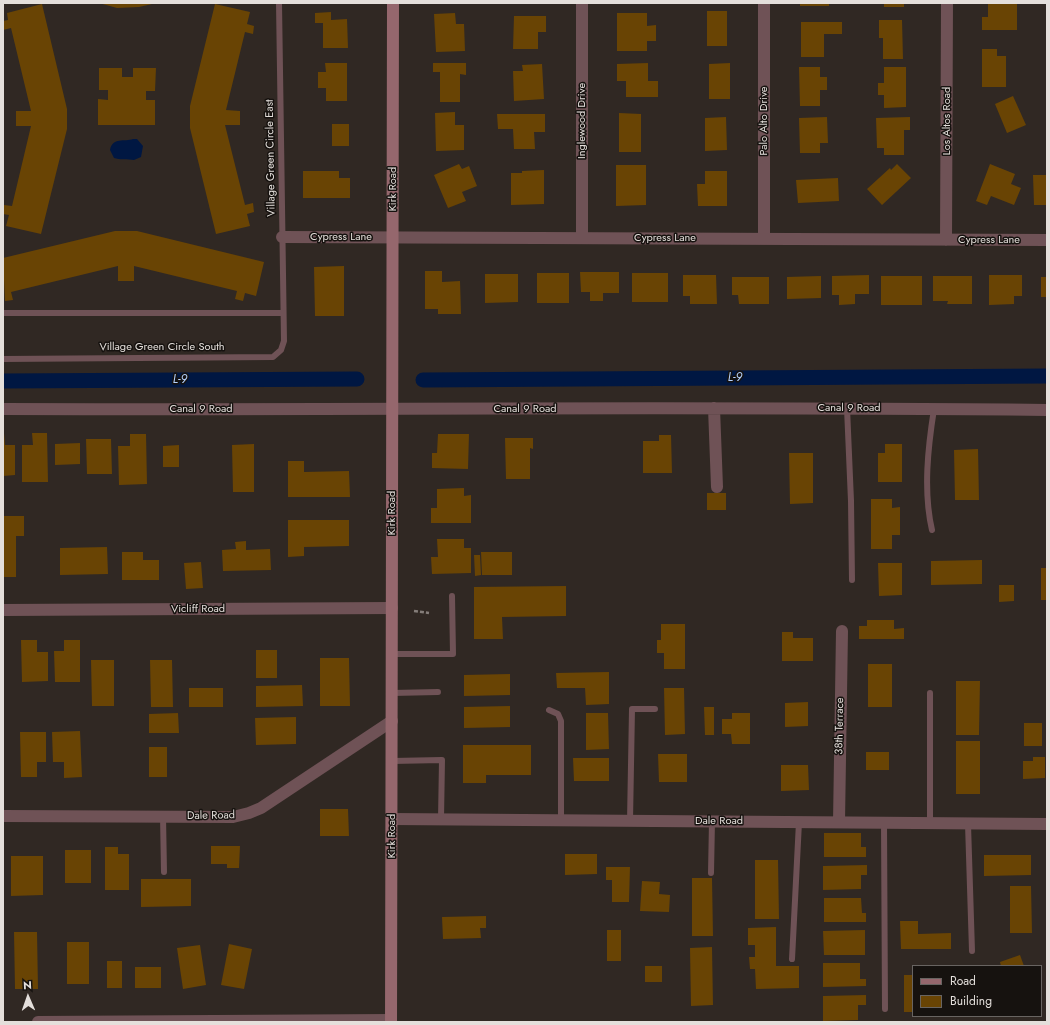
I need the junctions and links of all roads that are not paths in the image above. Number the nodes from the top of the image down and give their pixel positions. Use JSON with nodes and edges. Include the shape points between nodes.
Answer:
{"nodes":[{"id":1,"x":279,"y":3,"type":"edge"},
{"id":2,"x":393,"y":3,"type":"edge"},
{"id":3,"x":582,"y":3,"type":"edge"},
{"id":4,"x":764,"y":3,"type":"edge"},
{"id":5,"x":947,"y":3,"type":"edge"},
{"id":6,"x":282,"y":237,"type":"junction"},
{"id":7,"x":393,"y":237,"type":"junction"},
{"id":8,"x":582,"y":238,"type":"junction"},
{"id":9,"x":764,"y":239,"type":"junction"},
{"id":10,"x":946,"y":240,"type":"junction"},
{"id":11,"x":1047,"y":240,"type":"edge"},
{"id":12,"x":3,"y":313,"type":"edge"},
{"id":13,"x":283,"y":313,"type":"junction"},
{"id":14,"x":3,"y":358,"type":"edge"},
{"id":15,"x":3,"y":408,"type":"edge"},
{"id":16,"x":714,"y":408,"type":"junction"},
{"id":17,"x":847,"y":408,"type":"junction"},
{"id":18,"x":934,"y":409,"type":"junction"},
{"id":19,"x":392,"y":410,"type":"junction"},
{"id":20,"x":1047,"y":410,"type":"edge"},
{"id":21,"x":717,"y":487,"type":"dead end"},
{"id":22,"x":932,"y":530,"type":"dead end"},
{"id":23,"x":852,"y":580,"type":"dead end"},
{"id":24,"x":452,"y":596,"type":"dead end"},
{"id":25,"x":392,"y":608,"type":"junction"},
{"id":26,"x":3,"y":610,"type":"edge"},
{"id":27,"x":842,"y":631,"type":"dead end"},
{"id":28,"x":392,"y":654,"type":"junction"},
{"id":29,"x":438,"y":692,"type":"dead end"},
{"id":30,"x":930,"y":693,"type":"dead end"},
{"id":31,"x":392,"y":694,"type":"junction"},
{"id":32,"x":655,"y":709,"type":"dead end"},
{"id":33,"x":549,"y":710,"type":"dead end"},
{"id":34,"x":392,"y":721,"type":"junction"},
{"id":35,"x":392,"y":761,"type":"junction"},
{"id":36,"x":3,"y":816,"type":"edge"},
{"id":37,"x":163,"y":816,"type":"junction"},
{"id":38,"x":392,"y":819,"type":"junction"},
{"id":39,"x":441,"y":819,"type":"junction"},
{"id":40,"x":561,"y":820,"type":"junction"},
{"id":41,"x":630,"y":821,"type":"junction"},
{"id":42,"x":712,"y":821,"type":"junction"},
{"id":43,"x":799,"y":822,"type":"junction"},
{"id":44,"x":839,"y":822,"type":"junction"},
{"id":45,"x":884,"y":823,"type":"junction"},
{"id":46,"x":930,"y":823,"type":"junction"},
{"id":47,"x":968,"y":824,"type":"junction"},
{"id":48,"x":1047,"y":824,"type":"edge"},
{"id":49,"x":164,"y":872,"type":"dead end"},
{"id":50,"x":711,"y":873,"type":"dead end"},
{"id":51,"x":972,"y":951,"type":"dead end"},
{"id":52,"x":792,"y":959,"type":"dead end"},
{"id":53,"x":885,"y":1009,"type":"dead end"},
{"id":54,"x":391,"y":1021,"type":"edge"},
{"id":55,"x":38,"y":1022,"type":"edge"}],
"edges":[{"from":1,"to":6,"type":"lane","name":"Village Green Circle East"},
{"from":2,"to":7,"type":"street","name":"Kirk Road"},
{"from":3,"to":8,"type":"street","name":"Inglewood Drive"},
{"from":4,"to":9,"type":"street","name":"Palo Alto Drive"},
{"from":5,"to":10,"type":"street","name":"Los Altos Road"},
{"from":6,"to":7,"type":"street","name":"Cypress Lane"},
{"from":6,"to":13,"type":"lane","name":"Village Green Circle East"},
{"from":7,"to":8,"type":"street","name":"Cypress Lane"},
{"from":7,"to":19,"type":"street","name":"Kirk Road"},
{"from":8,"to":9,"type":"street","name":"Cypress Lane"},
{"from":9,"to":10,"type":"street","name":"Cypress Lane"},
{"from":10,"to":11,"type":"street","name":"Cypress Lane"},
{"from":12,"to":13,"type":"lane"},
{"from":13,"to":14,"type":"lane","name":"Village Green Circle South","via":[[284,341],[281,350],[273,357]]},
{"from":15,"to":19,"type":"street","name":"Canal 9 Road"},
{"from":16,"to":17,"type":"street","name":"Canal 9 Road"},
{"from":16,"to":19,"type":"street","name":"Canal 9 Road"},
{"from":16,"to":21,"type":"street"},
{"from":17,"to":18,"type":"street","name":"Canal 9 Road"},
{"from":17,"to":23,"type":"lane"},
{"from":18,"to":20,"type":"street","name":"Canal 9 Road"},
{"from":18,"to":22,"type":"lane","via":[[928,454],[928,499]]},
{"from":19,"to":25,"type":"street","name":"Kirk Road"},
{"from":24,"to":28,"type":"lane","via":[[453,654]]},
{"from":25,"to":26,"type":"street","name":"Vicliff Road"},
{"from":25,"to":28,"type":"street","name":"Kirk Road"},
{"from":27,"to":44,"type":"street","name":"38th Terrace"},
{"from":28,"to":31,"type":"street","name":"Kirk Road"},
{"from":29,"to":31,"type":"lane"},
{"from":30,"to":46,"type":"lane"},
{"from":31,"to":34,"type":"street","name":"Kirk Road"},
{"from":32,"to":41,"type":"lane","via":[[632,710]]},
{"from":33,"to":40,"type":"lane","via":[[558,714],[561,721]]},
{"from":34,"to":35,"type":"street","name":"Kirk Road"},
{"from":34,"to":37,"type":"street","name":"Dale Road","via":[[261,808],[249,813],[232,817]]},
{"from":35,"to":38,"type":"street","name":"Kirk Road"},
{"from":35,"to":39,"type":"lane","via":[[442,760]]},
{"from":36,"to":37,"type":"street","name":"Dale Road"},
{"from":37,"to":49,"type":"lane"},
{"from":38,"to":39,"type":"street","name":"Dale Road"},
{"from":38,"to":54,"type":"street","name":"Kirk Road"},
{"from":39,"to":40,"type":"street","name":"Dale Road"},
{"from":40,"to":41,"type":"street","name":"Dale Road"},
{"from":41,"to":42,"type":"street","name":"Dale Road"},
{"from":42,"to":43,"type":"street","name":"Dale Road"},
{"from":42,"to":50,"type":"lane"},
{"from":43,"to":44,"type":"street","name":"Dale Road"},
{"from":43,"to":52,"type":"lane"},
{"from":44,"to":45,"type":"street","name":"Dale Road"},
{"from":45,"to":46,"type":"street","name":"Dale Road"},
{"from":45,"to":53,"type":"lane"},
{"from":46,"to":47,"type":"street","name":"Dale Road"},
{"from":47,"to":48,"type":"street","name":"Dale Road"},
{"from":47,"to":51,"type":"lane"},
{"from":54,"to":55,"type":"street"}]}
